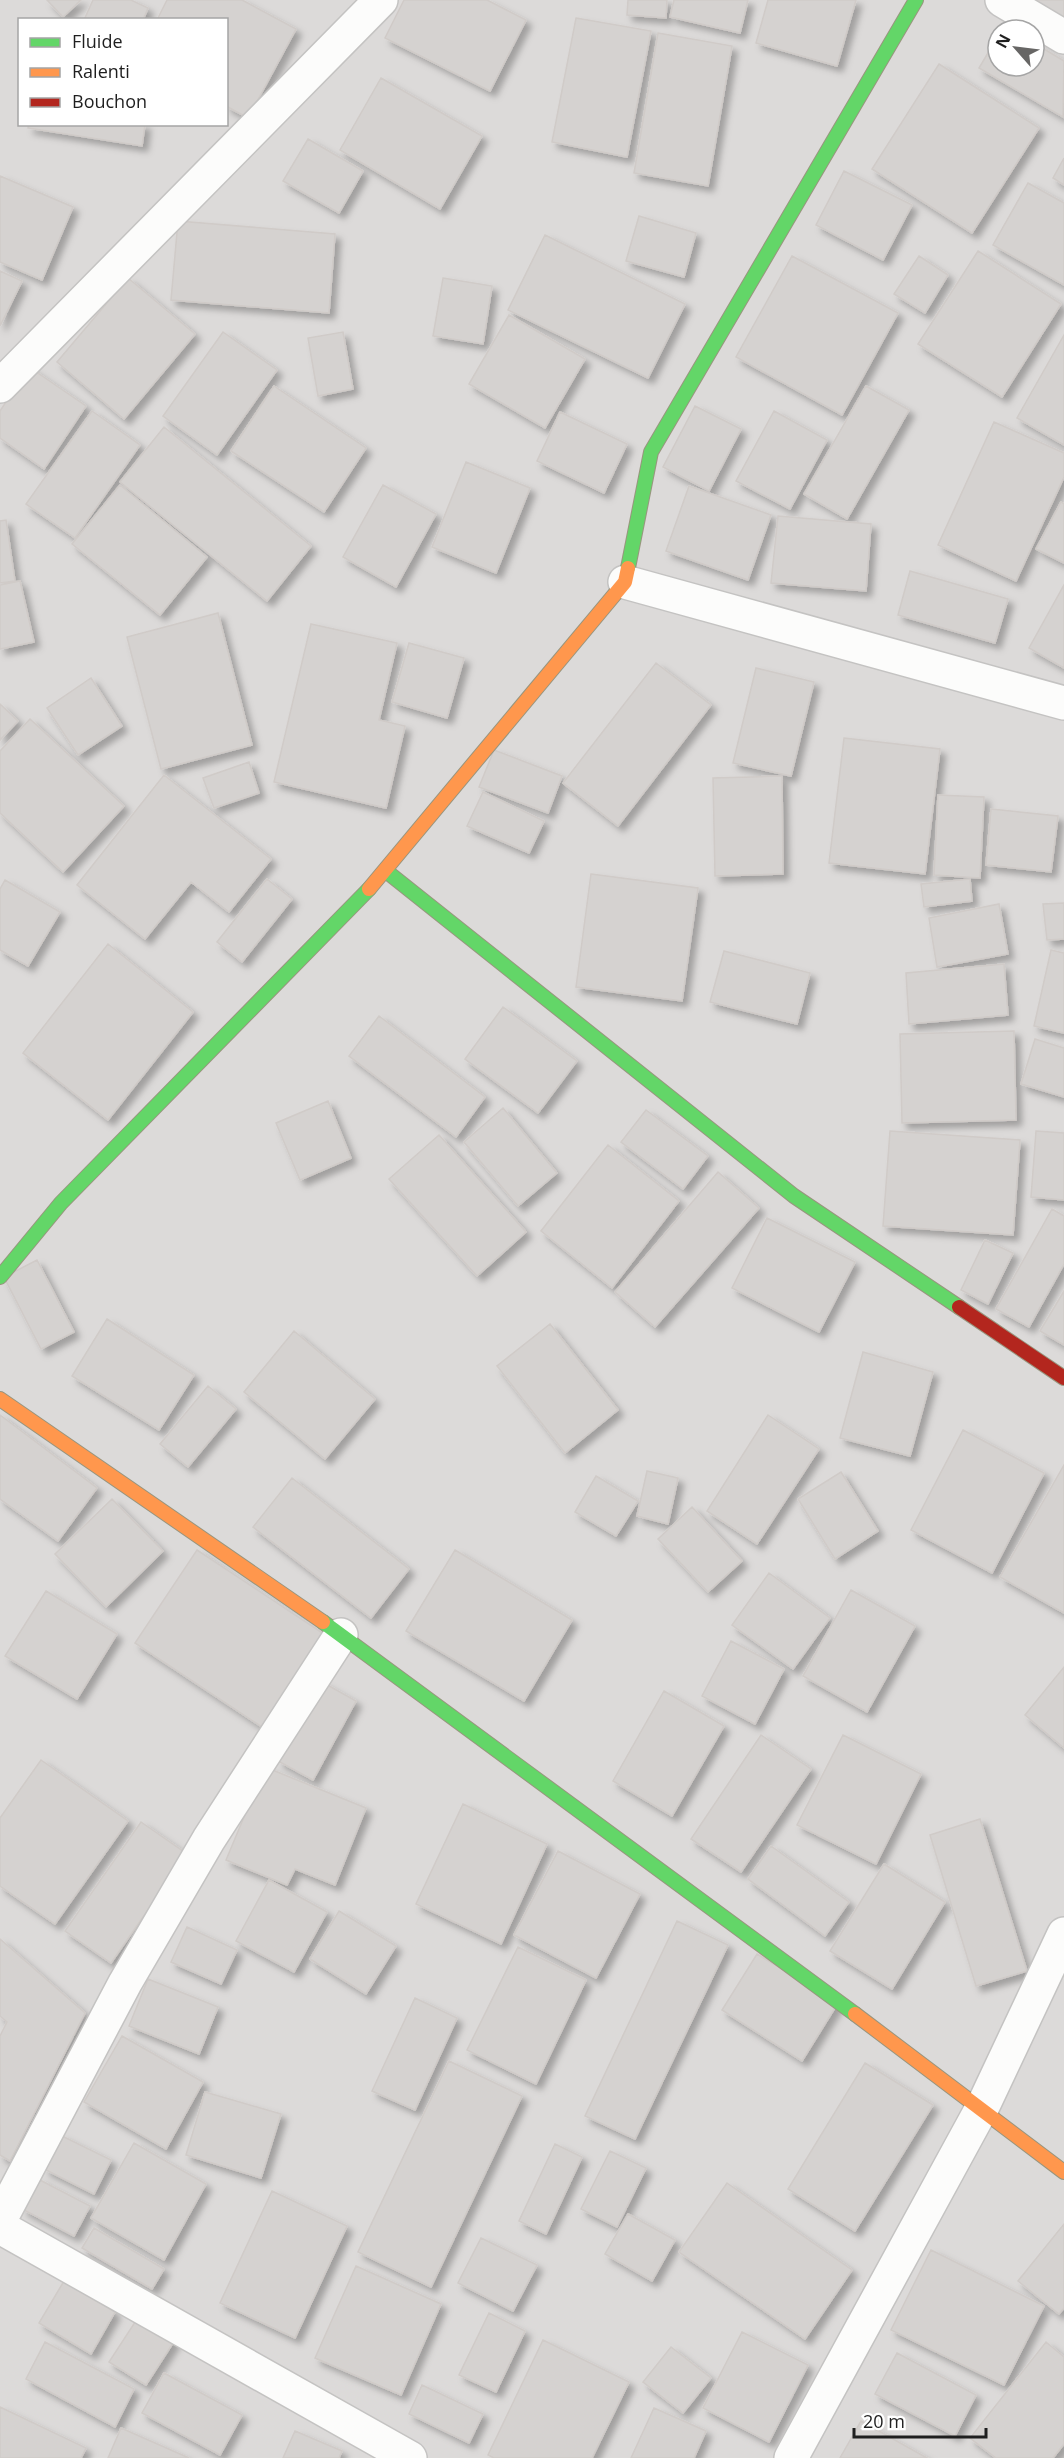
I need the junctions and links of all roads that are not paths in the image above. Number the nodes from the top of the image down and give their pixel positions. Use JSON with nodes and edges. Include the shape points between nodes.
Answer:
{"nodes":[{"id":1,"x":381,"y":0,"type":"edge"},
{"id":2,"x":916,"y":0,"type":"edge"},
{"id":3,"x":1002,"y":0,"type":"edge"},
{"id":4,"x":1064,"y":38,"type":"edge"},
{"id":5,"x":0,"y":386,"type":"edge"},
{"id":6,"x":625,"y":582,"type":"junction"},
{"id":7,"x":1064,"y":703,"type":"edge"},
{"id":8,"x":386,"y":871,"type":"junction"},
{"id":9,"x":0,"y":1277,"type":"edge"},
{"id":10,"x":1064,"y":1378,"type":"edge"},
{"id":11,"x":0,"y":1399,"type":"edge"},
{"id":12,"x":341,"y":1635,"type":"junction"},
{"id":13,"x":1064,"y":1934,"type":"edge"},
{"id":14,"x":982,"y":2109,"type":"junction"},
{"id":15,"x":1064,"y":2172,"type":"edge"},
{"id":16,"x":0,"y":2220,"type":"edge"},
{"id":17,"x":0,"y":2227,"type":"edge"},
{"id":18,"x":410,"y":2458,"type":"edge"},
{"id":19,"x":791,"y":2458,"type":"edge"}],
"edges":[{"from":1,"to":5,"type":"street"},
{"from":2,"to":6,"type":"street","via":[[651,452]]},
{"from":3,"to":4,"type":"street"},
{"from":6,"to":7,"type":"street"},
{"from":6,"to":8,"type":"street"},
{"from":8,"to":9,"type":"street","via":[[61,1203]]},
{"from":8,"to":10,"type":"street","via":[[794,1196]]},
{"from":11,"to":12,"type":"street"},
{"from":12,"to":14,"type":"street"},
{"from":12,"to":16,"type":"street","via":[[209,1839],[131,1972]]},
{"from":13,"to":14,"type":"street"},
{"from":14,"to":15,"type":"street"},
{"from":14,"to":19,"type":"street"},
{"from":17,"to":18,"type":"street"}]}
